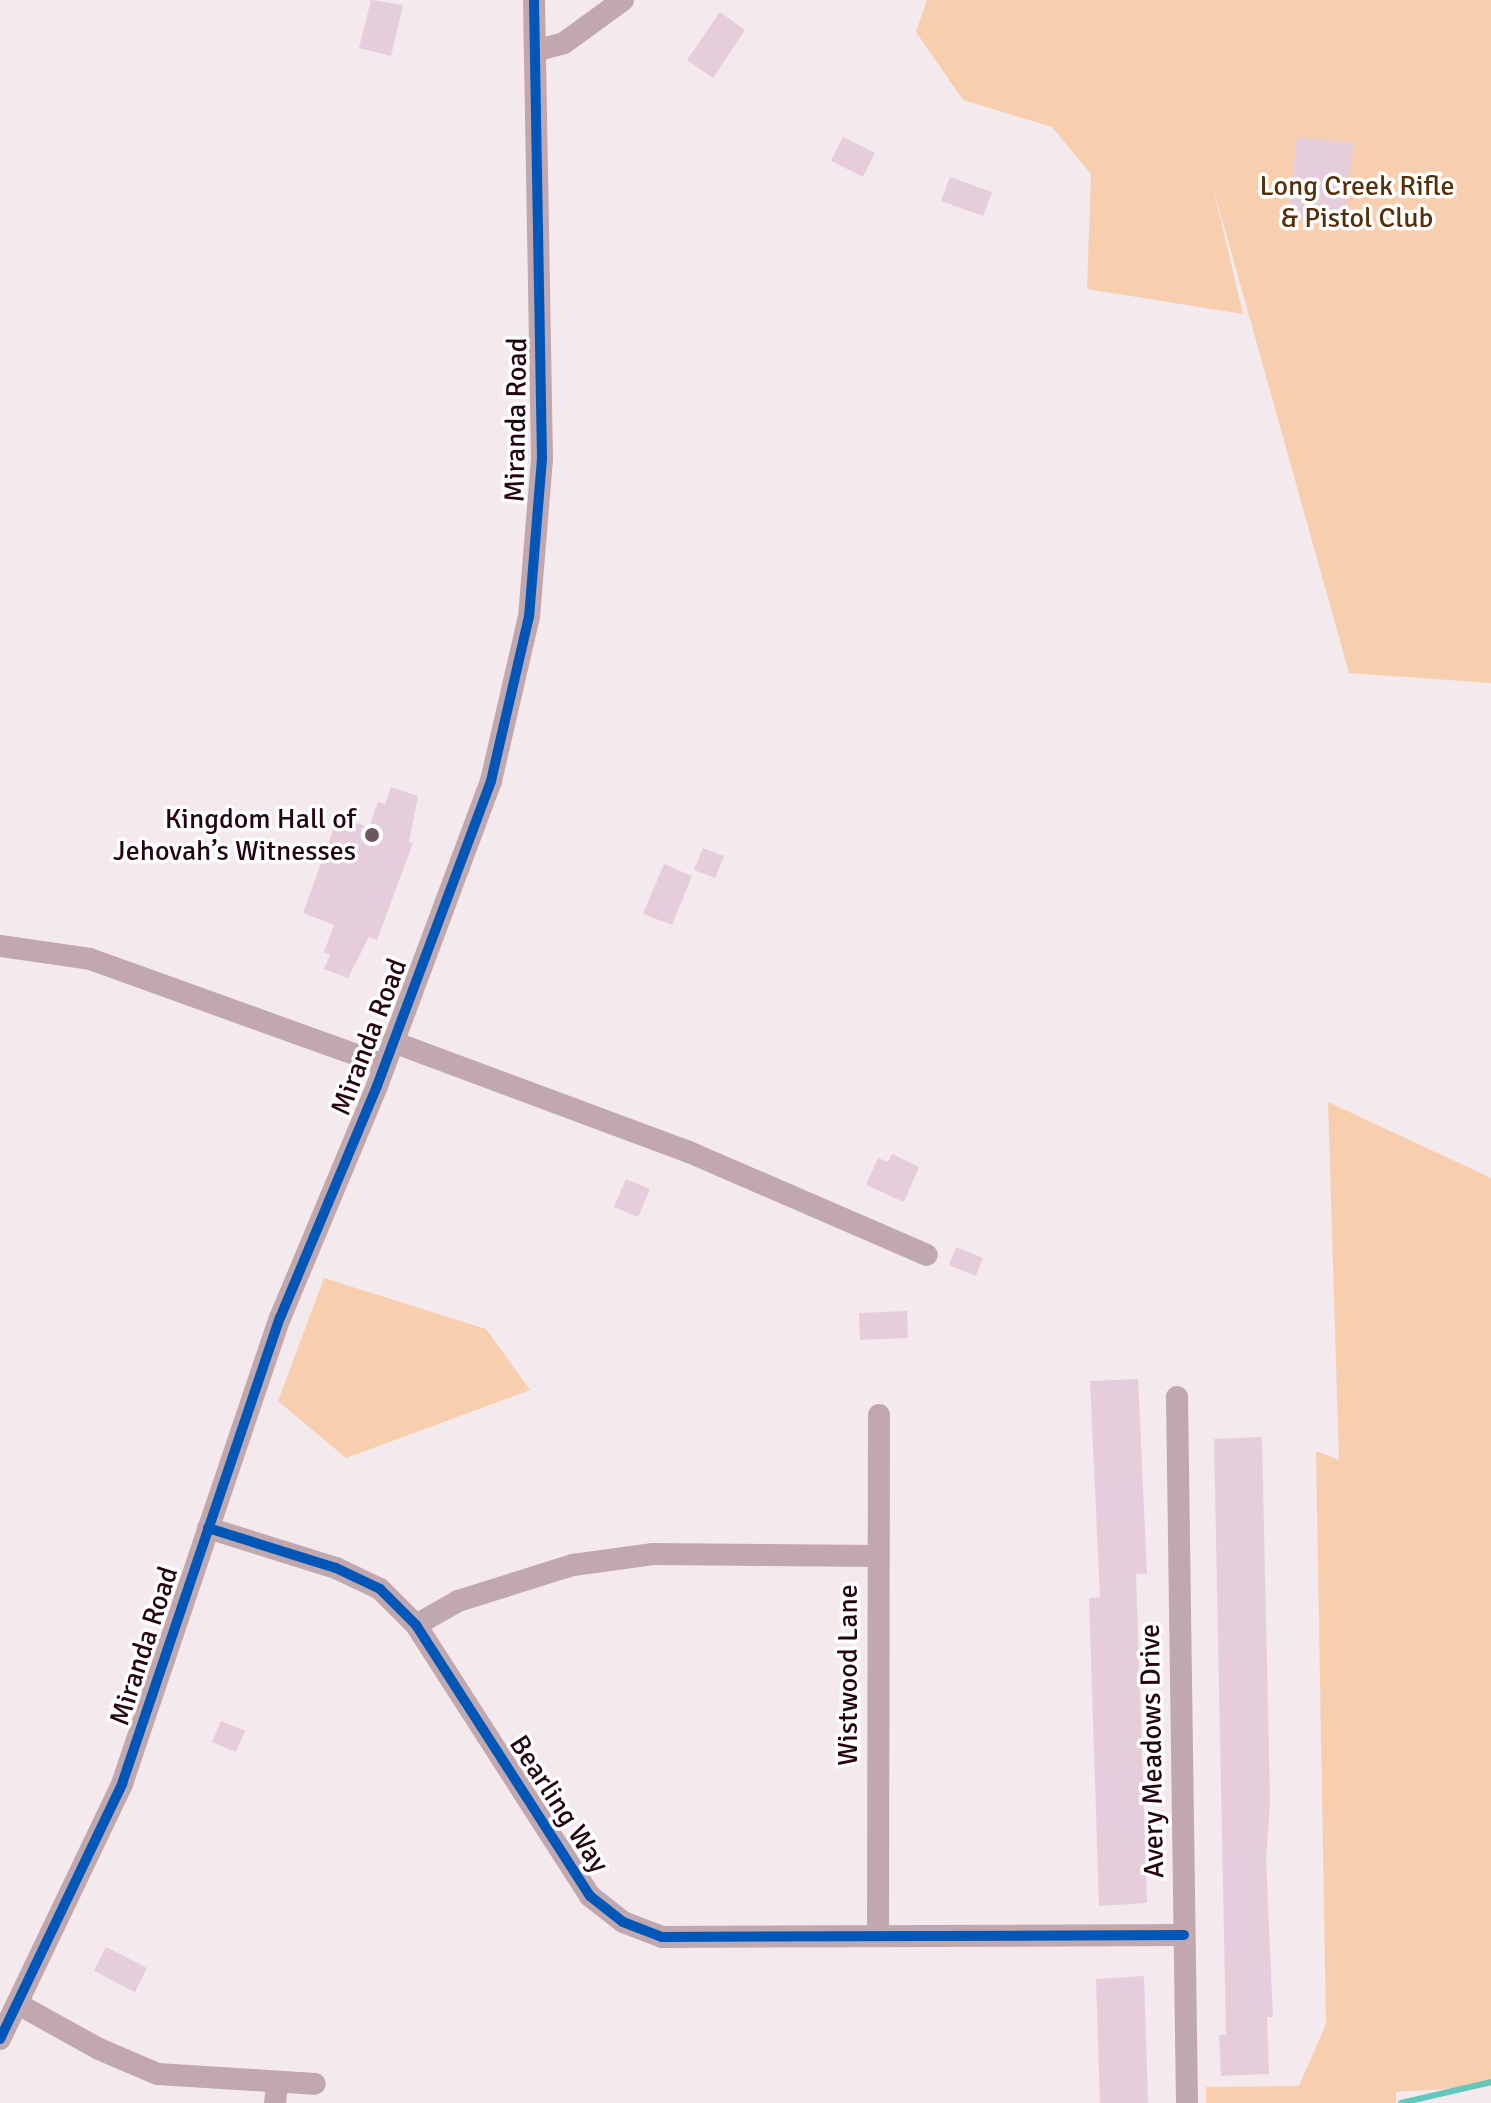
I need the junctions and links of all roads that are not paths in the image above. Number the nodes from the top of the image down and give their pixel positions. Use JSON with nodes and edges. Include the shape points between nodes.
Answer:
{"nodes":[{"id":1,"x":534,"y":0,"type":"edge"},
{"id":2,"x":623,"y":0,"type":"edge"},
{"id":3,"x":538,"y":50,"type":"junction"},
{"id":4,"x":0,"y":946,"type":"edge"},
{"id":5,"x":393,"y":1042,"type":"junction"},
{"id":6,"x":385,"y":1065,"type":"junction"},
{"id":7,"x":927,"y":1255,"type":"dead end"},
{"id":8,"x":1177,"y":1397,"type":"dead end"},
{"id":9,"x":879,"y":1415,"type":"dead end"},
{"id":10,"x":208,"y":1528,"type":"junction"},
{"id":11,"x":878,"y":1556,"type":"junction"},
{"id":12,"x":416,"y":1625,"type":"junction"},
{"id":13,"x":1184,"y":1935,"type":"junction"},
{"id":14,"x":878,"y":1936,"type":"junction"},
{"id":15,"x":18,"y":2004,"type":"junction"},
{"id":16,"x":0,"y":2039,"type":"edge"},
{"id":17,"x":315,"y":2084,"type":"dead end"},
{"id":18,"x":276,"y":2093,"type":"edge"},
{"id":19,"x":1187,"y":2103,"type":"edge"}],
"edges":[{"from":1,"to":3,"type":"street","name":"Miranda Road"},
{"from":2,"to":3,"type":"street","via":[[564,43]]},
{"from":3,"to":5,"type":"street","name":"Miranda Road","via":[[543,410],[529,617],[491,781]]},
{"from":4,"to":6,"type":"street","via":[[90,959]]},
{"from":5,"to":6,"type":"street","name":"Miranda Road"},
{"from":5,"to":7,"type":"street","via":[[689,1152]]},
{"from":6,"to":10,"type":"street","name":"Miranda Road","via":[[280,1318]]},
{"from":8,"to":13,"type":"street","name":"Avery Meadows Drive"},
{"from":9,"to":11,"type":"street","name":"Wistwood Lane"},
{"from":10,"to":12,"type":"street","name":"Bearling Way","via":[[336,1568],[380,1589]]},
{"from":10,"to":15,"type":"street","name":"Miranda Road","via":[[122,1784]]},
{"from":11,"to":12,"type":"street","via":[[626,1557],[573,1565],[458,1601]]},
{"from":11,"to":14,"type":"street","name":"Wistwood Lane"},
{"from":12,"to":14,"type":"street","name":"Bearling Way","via":[[590,1896],[623,1922],[662,1937]]},
{"from":13,"to":14,"type":"street","name":"Bearling Way"},
{"from":13,"to":19,"type":"street","name":"Avery Meadows Drive"},
{"from":15,"to":16,"type":"street","name":"Miranda Road"},
{"from":15,"to":18,"type":"street","via":[[158,2074]]},
{"from":17,"to":18,"type":"street"}]}
